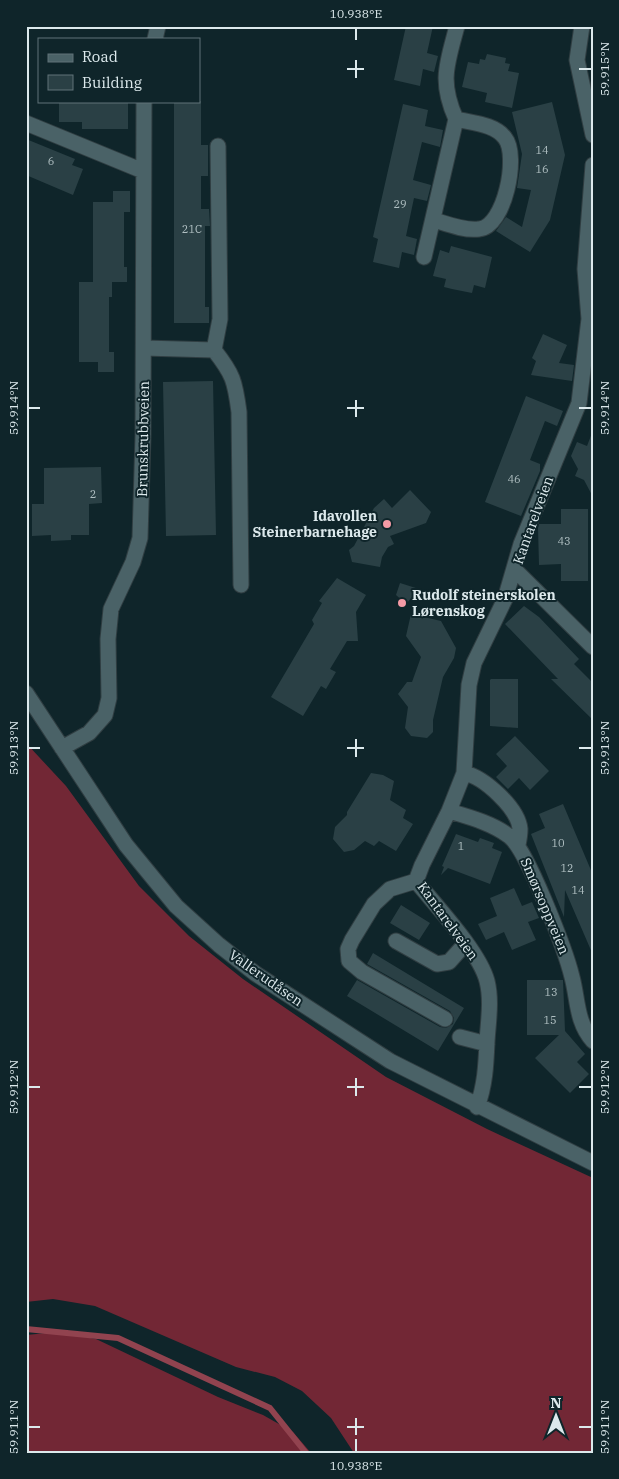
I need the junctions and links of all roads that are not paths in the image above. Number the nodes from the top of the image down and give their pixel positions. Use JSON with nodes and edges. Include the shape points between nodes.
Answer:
{"nodes":[{"id":1,"x":458,"y":26,"type":"edge"},
{"id":2,"x":582,"y":26,"type":"edge"},
{"id":3,"x":144,"y":102,"type":"edge"},
{"id":4,"x":456,"y":118,"type":"junction"},
{"id":5,"x":26,"y":123,"type":"edge"},
{"id":6,"x":593,"y":135,"type":"edge"},
{"id":7,"x":218,"y":146,"type":"dead end"},
{"id":8,"x":593,"y":165,"type":"edge"},
{"id":9,"x":143,"y":171,"type":"junction"},
{"id":10,"x":434,"y":220,"type":"junction"},
{"id":11,"x":424,"y":257,"type":"dead end"},
{"id":12,"x":591,"y":319,"type":"edge"},
{"id":13,"x":144,"y":348,"type":"junction"},
{"id":14,"x":214,"y":350,"type":"junction"},
{"id":15,"x":586,"y":406,"type":"edge"},
{"id":16,"x":515,"y":570,"type":"junction"},
{"id":17,"x":241,"y":585,"type":"dead end"},
{"id":18,"x":593,"y":647,"type":"edge"},
{"id":19,"x":26,"y":692,"type":"edge"},
{"id":20,"x":62,"y":748,"type":"junction"},
{"id":21,"x":464,"y":773,"type":"junction"},
{"id":22,"x":449,"y":811,"type":"junction"},
{"id":23,"x":518,"y":845,"type":"junction"},
{"id":24,"x":416,"y":880,"type":"junction"},
{"id":25,"x":396,"y":941,"type":"dead end"},
{"id":26,"x":466,"y":943,"type":"junction"},
{"id":27,"x":445,"y":1019,"type":"dead end"},
{"id":28,"x":460,"y":1037,"type":"dead end"},
{"id":29,"x":593,"y":1041,"type":"edge"},
{"id":30,"x":487,"y":1044,"type":"junction"},
{"id":31,"x":477,"y":1107,"type":"junction"},
{"id":32,"x":593,"y":1164,"type":"edge"}],
"edges":[{"from":1,"to":4,"type":"street","via":[[445,82],[448,101]]},
{"from":2,"to":6,"type":"street","via":[[577,60]]},
{"from":3,"to":9,"type":"street","name":"Brunskrubbveien"},
{"from":4,"to":10,"type":"street"},
{"from":4,"to":10,"type":"street","via":[[495,129],[506,138],[511,165],[503,203],[497,217],[480,230]]},
{"from":5,"to":9,"type":"street"},
{"from":7,"to":14,"type":"street","via":[[220,319]]},
{"from":8,"to":12,"type":"street","name":"Kantarelveien","via":[[585,269]]},
{"from":9,"to":13,"type":"street","name":"Brunskrubbveien"},
{"from":10,"to":11,"type":"street"},
{"from":12,"to":15,"type":"street","name":"Kantarelveien"},
{"from":13,"to":14,"type":"street"},
{"from":13,"to":20,"type":"street","name":"Brunskrubbveien","via":[[141,525],[137,551],[110,609],[108,707],[96,727]]},
{"from":14,"to":17,"type":"street","via":[[230,371],[239,412]]},
{"from":15,"to":16,"type":"street","name":"Kantarelveien","via":[[521,544]]},
{"from":16,"to":18,"type":"street"},
{"from":16,"to":21,"type":"street","name":"Kantarelveien","via":[[505,599],[474,663],[469,685]]},
{"from":19,"to":20,"type":"street","name":"Vallerudåsen"},
{"from":20,"to":31,"type":"street","name":"Vallerudåsen","via":[[126,845],[176,906],[197,926],[256,974],[334,1026],[390,1061]]},
{"from":21,"to":22,"type":"street","name":"Kantarelveien"},
{"from":21,"to":23,"type":"street","via":[[482,780],[512,813],[520,828]]},
{"from":22,"to":23,"type":"street","name":"Smørsoppveien","via":[[497,829]]},
{"from":22,"to":24,"type":"street","name":"Kantarelveien"},
{"from":23,"to":29,"type":"street","name":"Smørsoppveien","via":[[569,964],[577,1008]]},
{"from":24,"to":26,"type":"street","name":"Kantarelveien"},
{"from":24,"to":27,"type":"street","via":[[390,889],[374,904],[348,949],[349,961],[362,972]]},
{"from":25,"to":26,"type":"street","via":[[437,964],[448,962]]},
{"from":26,"to":30,"type":"street","name":"Kantarelveien","via":[[487,982]]},
{"from":28,"to":30,"type":"street"},
{"from":30,"to":31,"type":"street","name":"Kantarelveien","via":[[485,1077]]},
{"from":31,"to":32,"type":"street","name":"Vallerudåsen"}]}
